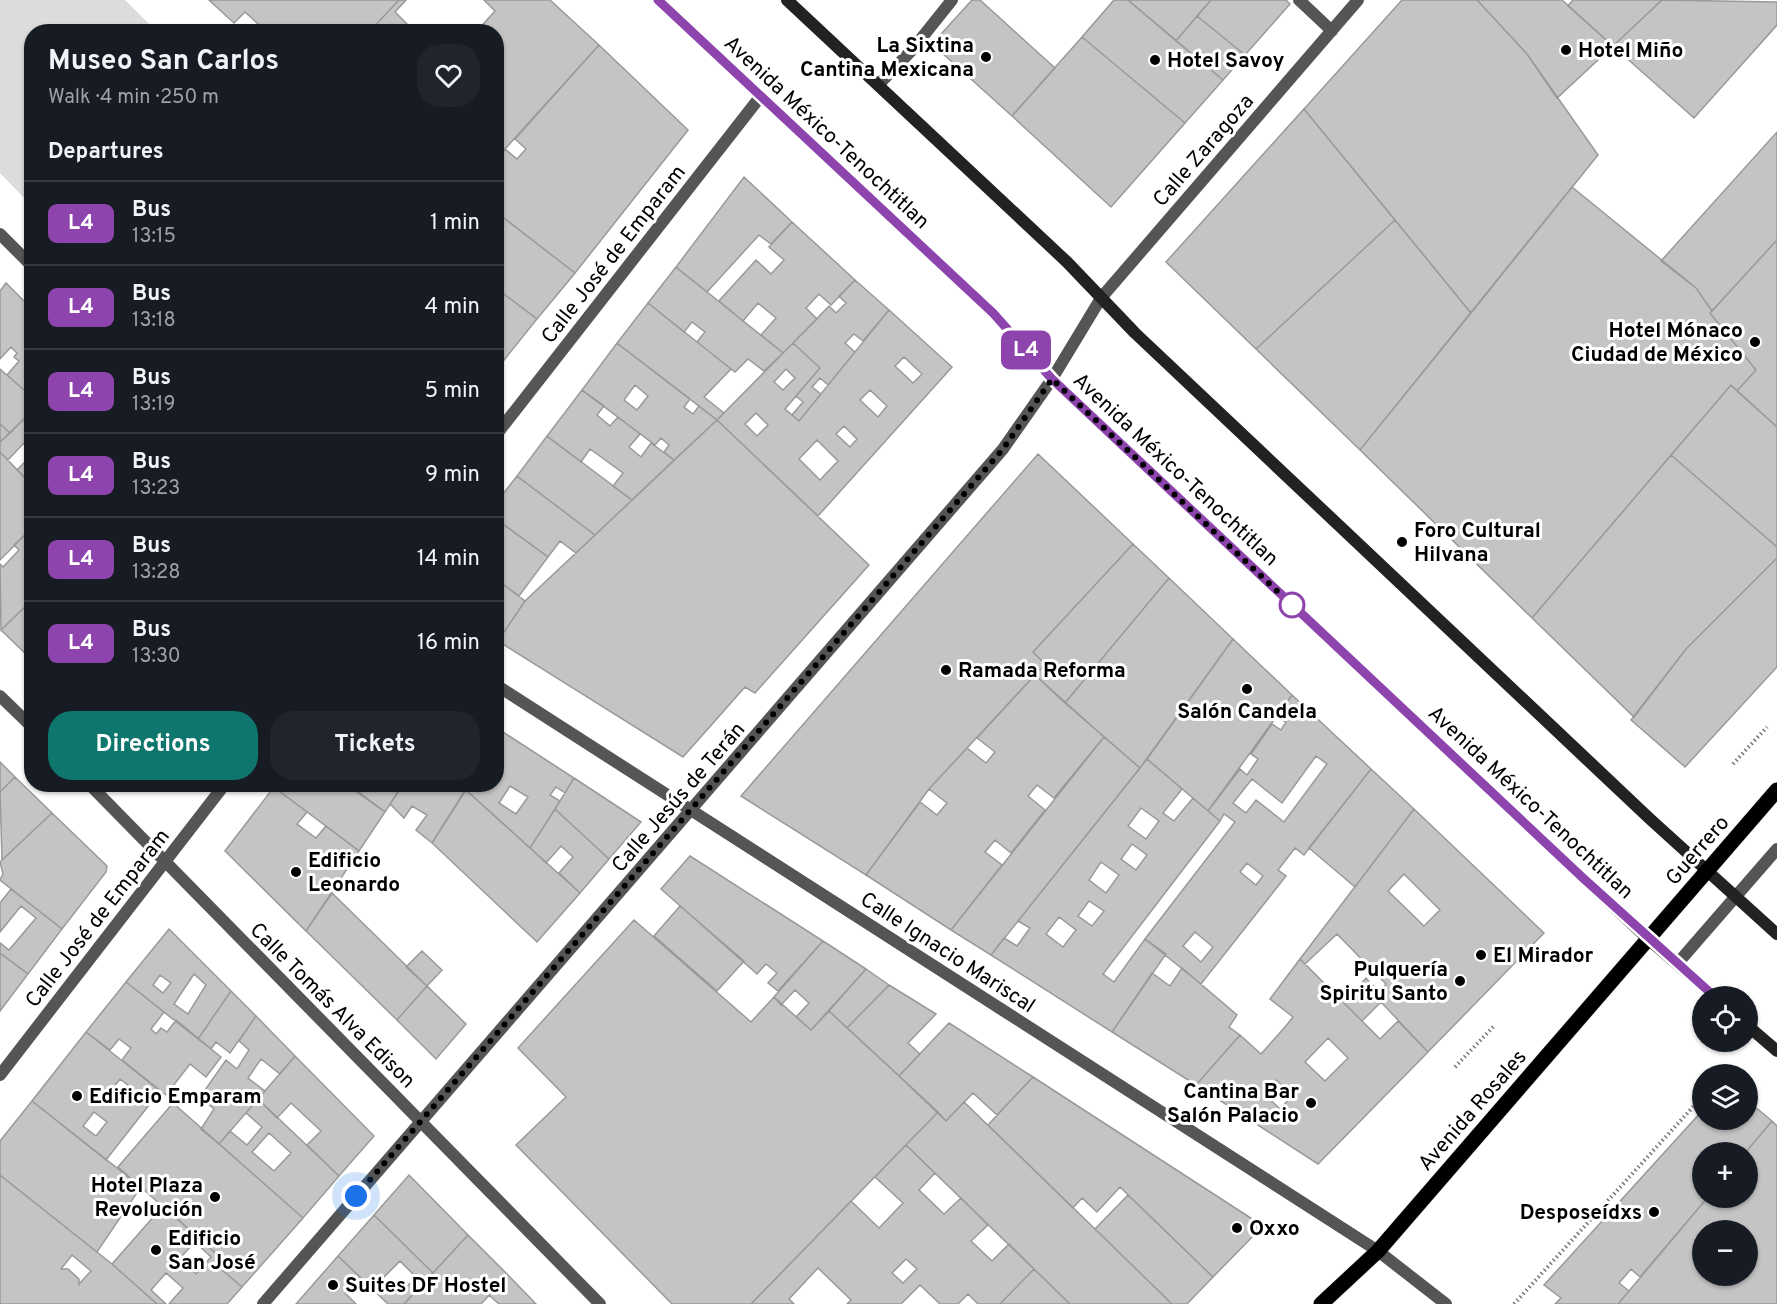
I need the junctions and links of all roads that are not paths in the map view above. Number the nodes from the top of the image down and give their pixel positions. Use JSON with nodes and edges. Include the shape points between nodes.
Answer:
{"nodes":[{"id":1,"x":658,"y":0,"type":"edge"},
{"id":2,"x":788,"y":0,"type":"edge"},
{"id":3,"x":952,"y":0,"type":"edge"},
{"id":4,"x":1299,"y":0,"type":"edge"},
{"id":5,"x":1358,"y":0,"type":"edge"},
{"id":6,"x":1332,"y":31,"type":"junction"},
{"id":7,"x":879,"y":84,"type":"junction"},
{"id":8,"x":760,"y":97,"type":"junction"},
{"id":9,"x":0,"y":234,"type":"edge"},
{"id":10,"x":24,"y":258,"type":"edge"},
{"id":11,"x":1101,"y":298,"type":"junction"},
{"id":12,"x":1052,"y":379,"type":"junction"},
{"id":13,"x":504,"y":425,"type":"edge"},
{"id":14,"x":504,"y":690,"type":"edge"},
{"id":15,"x":0,"y":696,"type":"edge"},
{"id":16,"x":24,"y":719,"type":"edge"},
{"id":17,"x":1777,"y":790,"type":"edge"},
{"id":18,"x":97,"y":792,"type":"edge"},
{"id":19,"x":219,"y":792,"type":"edge"},
{"id":20,"x":692,"y":811,"type":"junction"},
{"id":21,"x":1777,"y":849,"type":"edge"},
{"id":22,"x":166,"y":862,"type":"junction"},
{"id":23,"x":1708,"y":872,"type":"junction"},
{"id":24,"x":1735,"y":897,"type":"junction"},
{"id":25,"x":1777,"y":934,"type":"edge"},
{"id":26,"x":1647,"y":938,"type":"junction"},
{"id":27,"x":1677,"y":964,"type":"junction"},
{"id":28,"x":1702,"y":986,"type":"edge"},
{"id":29,"x":1758,"y":1035,"type":"edge"},
{"id":30,"x":1777,"y":1051,"type":"edge"},
{"id":31,"x":0,"y":1075,"type":"edge"},
{"id":32,"x":421,"y":1122,"type":"junction"},
{"id":33,"x":1378,"y":1251,"type":"junction"},
{"id":34,"x":263,"y":1304,"type":"edge"},
{"id":35,"x":600,"y":1304,"type":"edge"},
{"id":36,"x":1322,"y":1304,"type":"edge"},
{"id":37,"x":1446,"y":1304,"type":"edge"}],
"edges":[{"from":1,"to":8,"type":"main road","name":"Avenida México-Tenochtitlan"},
{"from":2,"to":7,"type":"main road"},
{"from":3,"to":7,"type":"street"},
{"from":4,"to":6,"type":"street"},
{"from":5,"to":6,"type":"street","name":"Calle Zaragoza"},
{"from":6,"to":11,"type":"street","name":"Calle Zaragoza"},
{"from":7,"to":11,"type":"main road"},
{"from":8,"to":12,"type":"main road","name":"Avenida México-Tenochtitlan","via":[[993,313]]},
{"from":8,"to":13,"type":"street","name":"Calle José de Emparam"},
{"from":9,"to":10,"type":"street"},
{"from":11,"to":12,"type":"street","name":"Calle Jesús de Terán"},
{"from":11,"to":23,"type":"main road"},
{"from":12,"to":20,"type":"street","name":"Calle Jesús de Terán","via":[[1003,449]]},
{"from":12,"to":26,"type":"main road","name":"Avenida México-Tenochtitlan"},
{"from":14,"to":20,"type":"street","name":"Calle Ignacio Mariscal"},
{"from":15,"to":16,"type":"street"},
{"from":17,"to":23,"type":"main road","name":"Guerrero"},
{"from":18,"to":22,"type":"street","name":"Calle Tomás Alva Edison"},
{"from":19,"to":22,"type":"street","name":"Calle José de Emparam"},
{"from":20,"to":32,"type":"street","name":"Calle Jesús de Terán"},
{"from":20,"to":33,"type":"street","name":"Calle Ignacio Mariscal"},
{"from":21,"to":24,"type":"street"},
{"from":22,"to":31,"type":"street","name":"Calle José de Emparam"},
{"from":22,"to":32,"type":"street","name":"Calle Tomás Alva Edison"},
{"from":23,"to":24,"type":"main road"},
{"from":23,"to":26,"type":"main road","name":"Guerrero"},
{"from":24,"to":25,"type":"main road"},
{"from":24,"to":27,"type":"street"},
{"from":26,"to":27,"type":"main road","name":"Avenida México-Tenochtitlan"},
{"from":26,"to":33,"type":"main road","name":"Avenida Rosales"},
{"from":27,"to":28,"type":"main road","name":"Avenida México-Tenochtitlan"},
{"from":29,"to":30,"type":"main road"},
{"from":32,"to":34,"type":"street","name":"Calle Jesús de Terán"},
{"from":32,"to":35,"type":"street","name":"Calle Tomás Alva Edison"},
{"from":33,"to":36,"type":"main road","name":"Avenida Rosales"},
{"from":33,"to":37,"type":"street","name":"Calle Ignacio Mariscal"}]}
